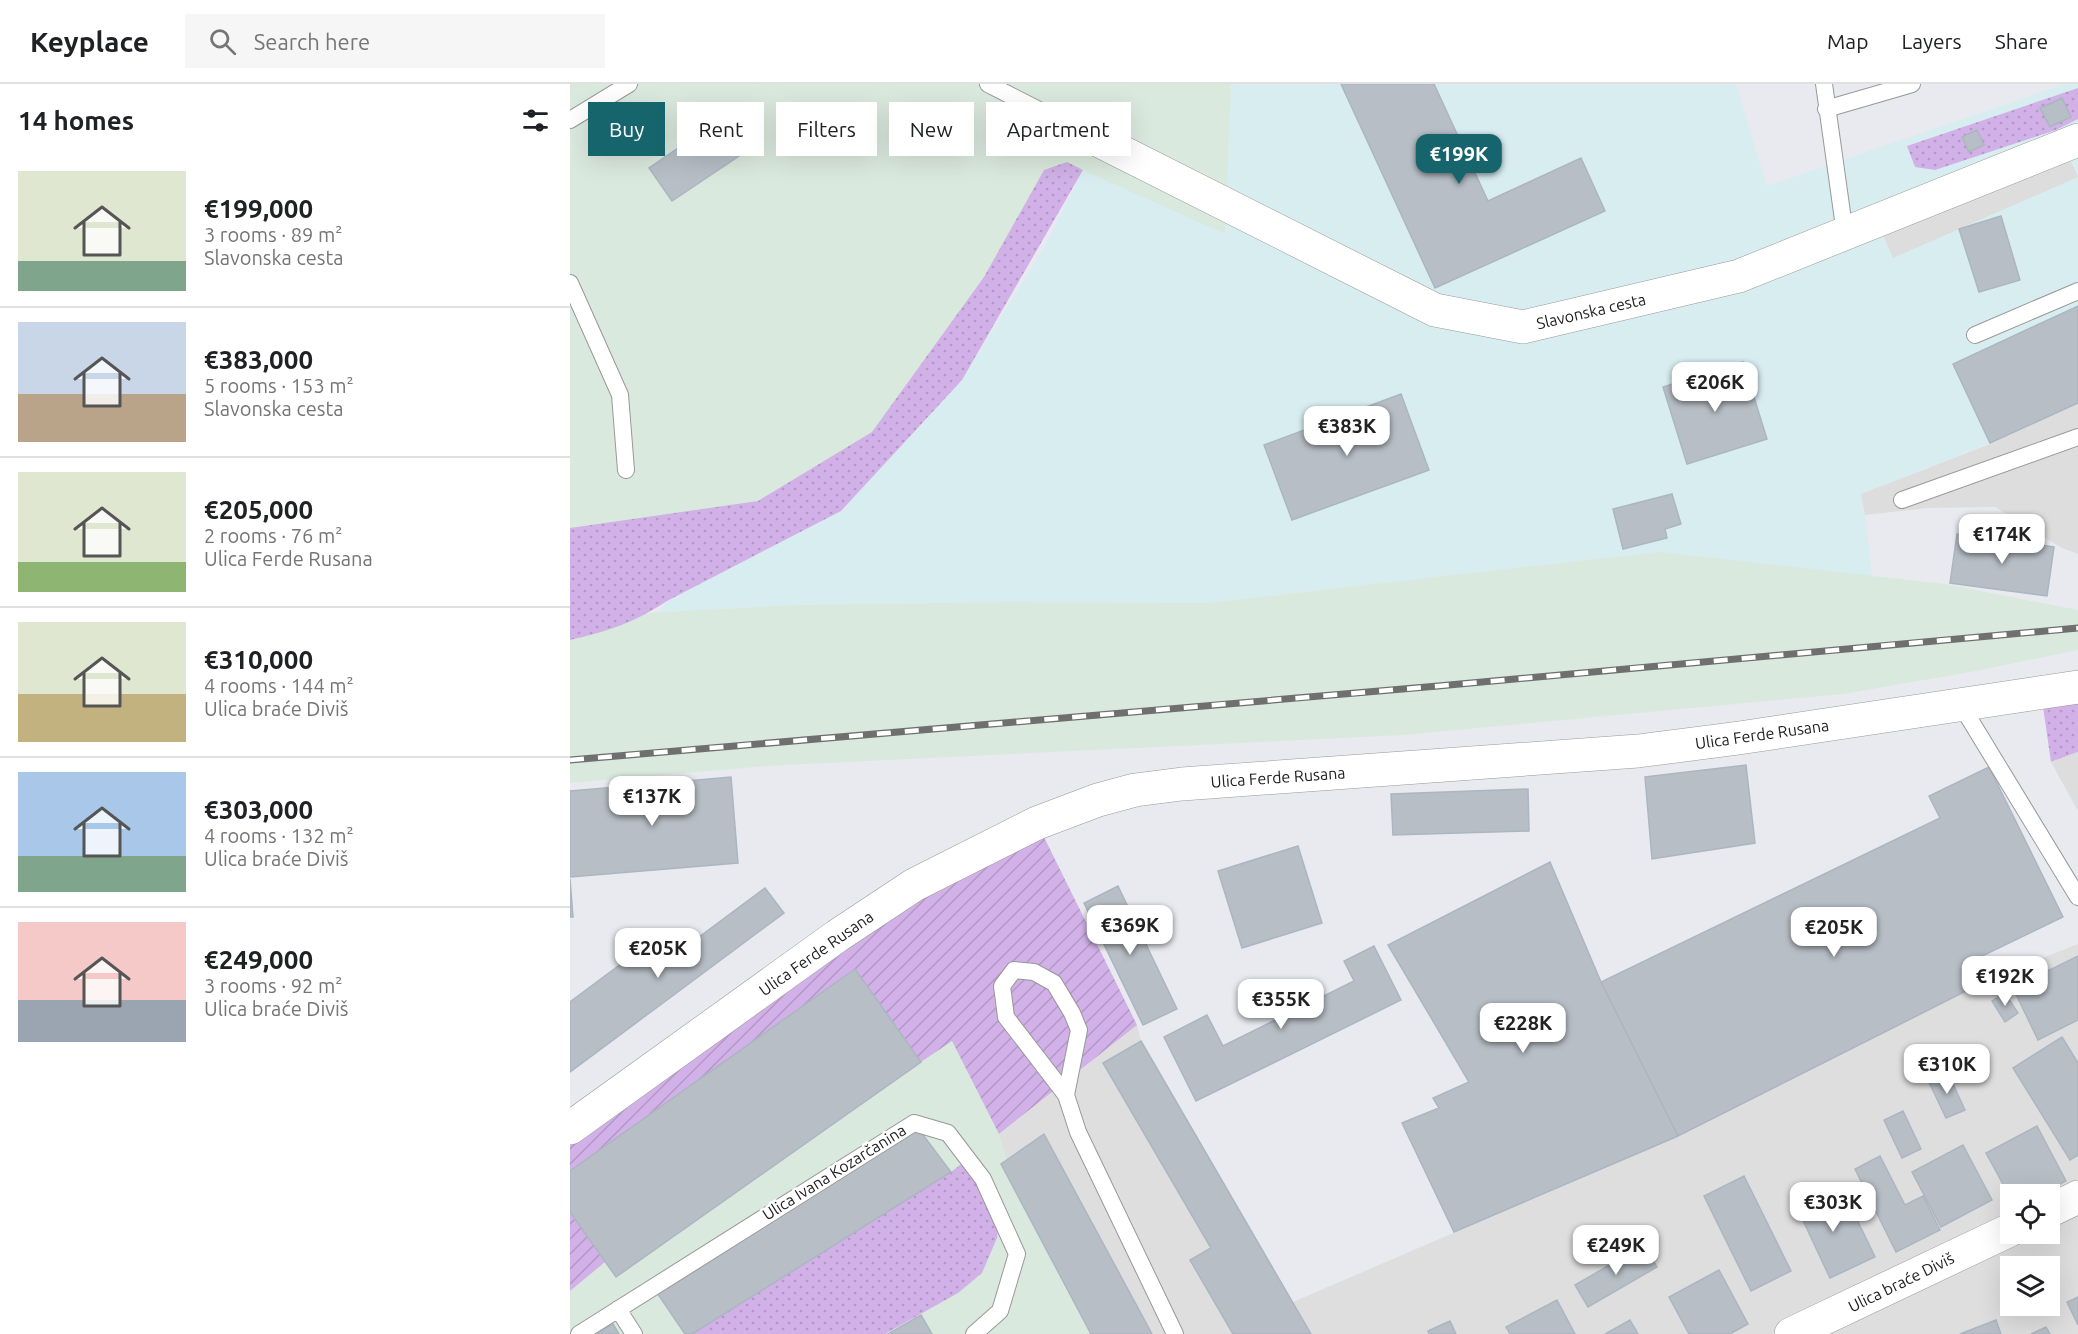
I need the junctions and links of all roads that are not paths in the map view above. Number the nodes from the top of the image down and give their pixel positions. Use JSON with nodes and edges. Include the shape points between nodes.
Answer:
{"nodes":[{"id":1,"x":629,"y":84,"type":"edge"},
{"id":2,"x":988,"y":84,"type":"edge"},
{"id":3,"x":1824,"y":84,"type":"edge"},
{"id":4,"x":1912,"y":84,"type":"edge"},
{"id":5,"x":1023,"y":102,"type":"edge"},
{"id":6,"x":1826,"y":109,"type":"junction"},
{"id":7,"x":570,"y":120,"type":"edge"},
{"id":8,"x":2078,"y":140,"type":"edge"},
{"id":9,"x":1130,"y":156,"type":"edge"},
{"id":10,"x":1845,"y":234,"type":"junction"},
{"id":11,"x":570,"y":282,"type":"edge"},
{"id":12,"x":2078,"y":291,"type":"edge"},
{"id":13,"x":1976,"y":335,"type":"dead end"},
{"id":14,"x":2078,"y":438,"type":"edge"},
{"id":15,"x":626,"y":470,"type":"dead end"},
{"id":16,"x":1902,"y":500,"type":"dead end"},
{"id":17,"x":2078,"y":687,"type":"edge"},
{"id":18,"x":1961,"y":705,"type":"junction"},
{"id":19,"x":2078,"y":897,"type":"edge"},
{"id":20,"x":1066,"y":1095,"type":"junction"},
{"id":21,"x":570,"y":1128,"type":"edge"},
{"id":22,"x":2078,"y":1197,"type":"edge"},
{"id":23,"x":2060,"y":1206,"type":"edge"},
{"id":24,"x":2000,"y":1235,"type":"edge"},
{"id":25,"x":618,"y":1309,"type":"junction"},
{"id":26,"x":579,"y":1334,"type":"edge"},
{"id":27,"x":634,"y":1334,"type":"edge"},
{"id":28,"x":974,"y":1334,"type":"edge"},
{"id":29,"x":1175,"y":1334,"type":"edge"},
{"id":30,"x":1791,"y":1334,"type":"edge"}],
"edges":[{"from":1,"to":7,"type":"lane"},
{"from":2,"to":5,"type":"lane","name":"Slavonska cesta"},
{"from":3,"to":6,"type":"lane"},
{"from":4,"to":6,"type":"lane"},
{"from":6,"to":10,"type":"lane"},
{"from":8,"to":10,"type":"street","name":"Slavonska cesta"},
{"from":9,"to":10,"type":"street","name":"Slavonska cesta","via":[[1435,310],[1523,327],[1739,276]]},
{"from":11,"to":15,"type":"lane","via":[[620,395]]},
{"from":12,"to":13,"type":"lane"},
{"from":14,"to":16,"type":"lane"},
{"from":17,"to":18,"type":"street","name":"Ulica Ferde Rusana"},
{"from":18,"to":19,"type":"lane"},
{"from":18,"to":21,"type":"street","name":"Ulica Ferde Rusana","via":[[1638,751],[1182,784],[1098,800],[1037,823],[914,885]]},
{"from":20,"to":20,"type":"lane","via":[[1006,1017],[1002,986],[1014,970],[1034,972],[1054,983],[1072,1013],[1079,1030]]},
{"from":20,"to":29,"type":"lane","via":[[1078,1132]]},
{"from":22,"to":23,"type":"street"},
{"from":24,"to":30,"type":"street","name":"Ulica braće Diviš"},
{"from":25,"to":26,"type":"lane","name":"Ulica Ivana Kozarčanina"},
{"from":25,"to":27,"type":"lane"},
{"from":25,"to":28,"type":"lane","name":"Ulica Ivana Kozarčanina","via":[[914,1123],[948,1133],[983,1179],[1017,1254],[1000,1311]]}]}
